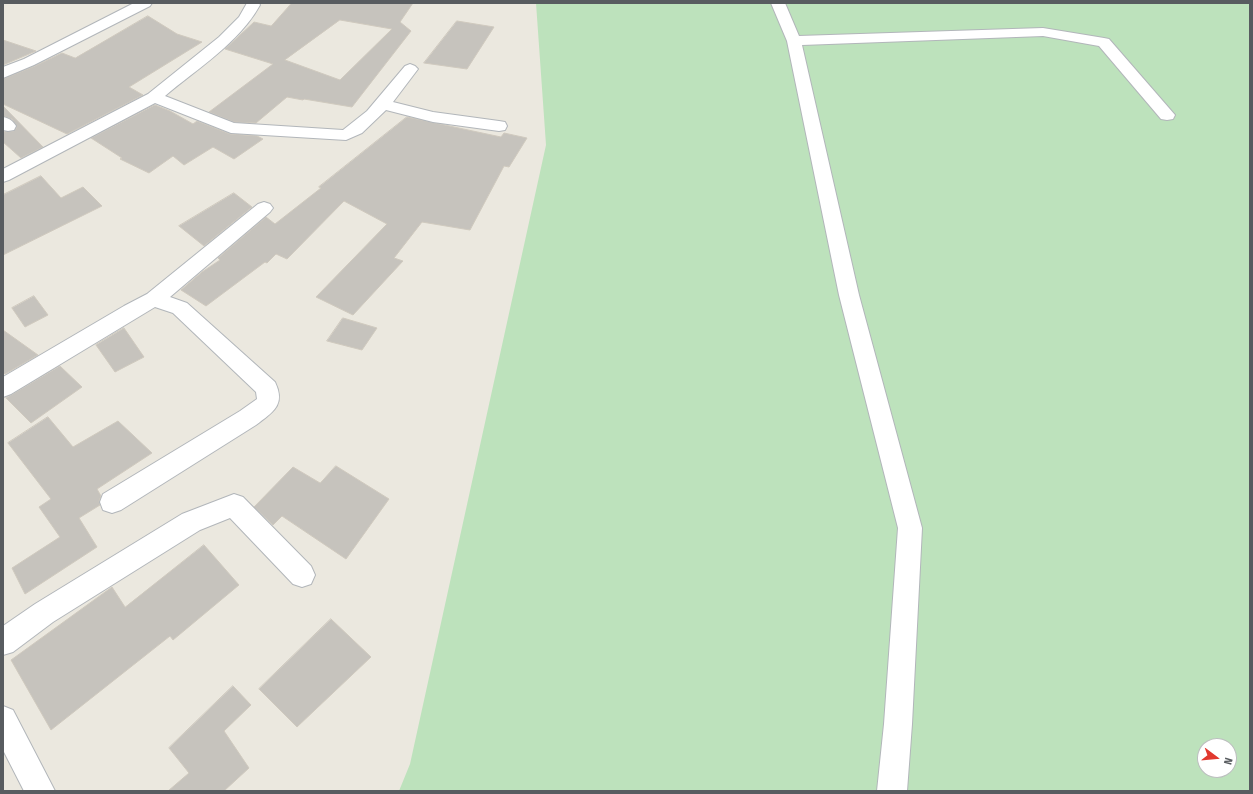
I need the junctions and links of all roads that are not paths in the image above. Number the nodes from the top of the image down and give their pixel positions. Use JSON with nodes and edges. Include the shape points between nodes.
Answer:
{"nodes":[{"id":1,"x":145,"y":3,"type":"edge"},
{"id":2,"x":778,"y":3,"type":"edge"},
{"id":3,"x":253,"y":5,"type":"dead end"},
{"id":4,"x":794,"y":41,"type":"junction"},
{"id":5,"x":410,"y":69,"type":"dead end"},
{"id":6,"x":3,"y":73,"type":"edge"},
{"id":7,"x":154,"y":97,"type":"junction"},
{"id":8,"x":382,"y":104,"type":"junction"},
{"id":9,"x":1167,"y":115,"type":"dead end"},
{"id":10,"x":500,"y":126,"type":"dead end"},
{"id":11,"x":3,"y":176,"type":"edge"},
{"id":12,"x":264,"y":208,"type":"dead end"},
{"id":13,"x":154,"y":299,"type":"junction"},
{"id":14,"x":3,"y":388,"type":"edge"},
{"id":15,"x":112,"y":502,"type":"dead end"},
{"id":16,"x":302,"y":575,"type":"dead end"},
{"id":17,"x":3,"y":642,"type":"edge"},
{"id":18,"x":3,"y":720,"type":"edge"},
{"id":19,"x":40,"y":791,"type":"edge"},
{"id":20,"x":892,"y":791,"type":"edge"}],
"edges":[{"from":1,"to":6,"type":"street"},
{"from":2,"to":4,"type":"street"},
{"from":3,"to":7,"type":"street","via":[[245,19],[224,40]]},
{"from":4,"to":9,"type":"street","via":[[1043,32],[1104,42]]},
{"from":4,"to":20,"type":"street","via":[[849,295],[910,528]]},
{"from":5,"to":8,"type":"street"},
{"from":7,"to":8,"type":"street","via":[[231,128],[346,135],[357,129]]},
{"from":7,"to":11,"type":"street"},
{"from":8,"to":10,"type":"street","via":[[433,118]]},
{"from":12,"to":13,"type":"street"},
{"from":13,"to":14,"type":"street"},
{"from":13,"to":15,"type":"street","via":[[180,308],[205,330],[267,388],[268,403]]},
{"from":16,"to":17,"type":"street","via":[[234,505],[191,522],[44,613]]},
{"from":18,"to":19,"type":"street"}]}
